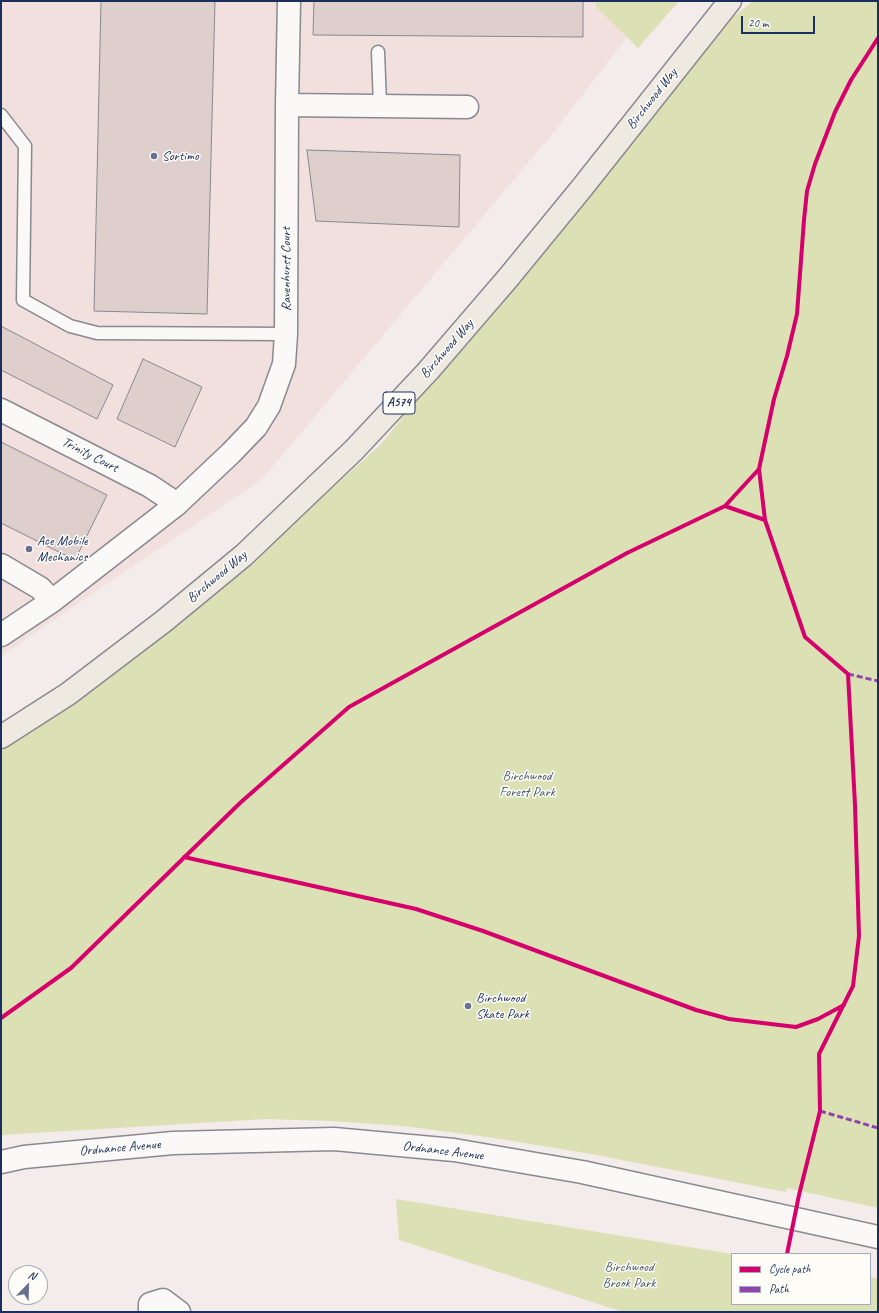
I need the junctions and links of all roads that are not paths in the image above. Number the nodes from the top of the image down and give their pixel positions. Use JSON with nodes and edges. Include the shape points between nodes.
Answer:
{"nodes":[{"id":1,"x":290,"y":1,"type":"edge"},
{"id":2,"x":730,"y":1,"type":"edge"},
{"id":3,"x":378,"y":52,"type":"dead end"},
{"id":4,"x":287,"y":105,"type":"junction"},
{"id":5,"x":380,"y":105,"type":"junction"},
{"id":6,"x":467,"y":107,"type":"dead end"},
{"id":7,"x":1,"y":115,"type":"edge"},
{"id":8,"x":286,"y":334,"type":"junction"},
{"id":9,"x":1,"y":410,"type":"edge"},
{"id":10,"x":176,"y":504,"type":"junction"},
{"id":11,"x":1,"y":564,"type":"edge"},
{"id":12,"x":52,"y":601,"type":"junction"},
{"id":13,"x":1,"y":635,"type":"edge"},
{"id":14,"x":1,"y":737,"type":"edge"},
{"id":15,"x":1,"y":1162,"type":"edge"},
{"id":16,"x":878,"y":1236,"type":"edge"},
{"id":17,"x":150,"y":1312,"type":"edge"},
{"id":18,"x":179,"y":1312,"type":"edge"}],
"edges":[{"from":1,"to":4,"type":"street","name":"Ravenhurst Court"},
{"from":2,"to":14,"type":"main road","name":"Birchwood Way","number":"A574","via":[[508,278],[428,371],[354,450],[244,555],[164,622],[68,694]]},
{"from":3,"to":5,"type":"lane"},
{"from":4,"to":5,"type":"street"},
{"from":4,"to":8,"type":"street","name":"Ravenhurst Court"},
{"from":5,"to":6,"type":"street"},
{"from":7,"to":8,"type":"lane","via":[[25,146],[23,300],[70,326],[97,333]]},
{"from":8,"to":10,"type":"street","name":"Ravenhurst Court","via":[[284,364],[278,385],[256,427],[231,454]]},
{"from":9,"to":10,"type":"street","name":"Trinity Court","via":[[150,486]]},
{"from":10,"to":12,"type":"street"},
{"from":11,"to":12,"type":"street","via":[[40,588]]},
{"from":12,"to":13,"type":"street"},
{"from":15,"to":16,"type":"street","name":"Ordnance Avenue","via":[[24,1157],[173,1143],[342,1140],[454,1150],[582,1172]]},
{"from":17,"to":18,"type":"street","via":[[150,1304],[163,1300]]}]}
